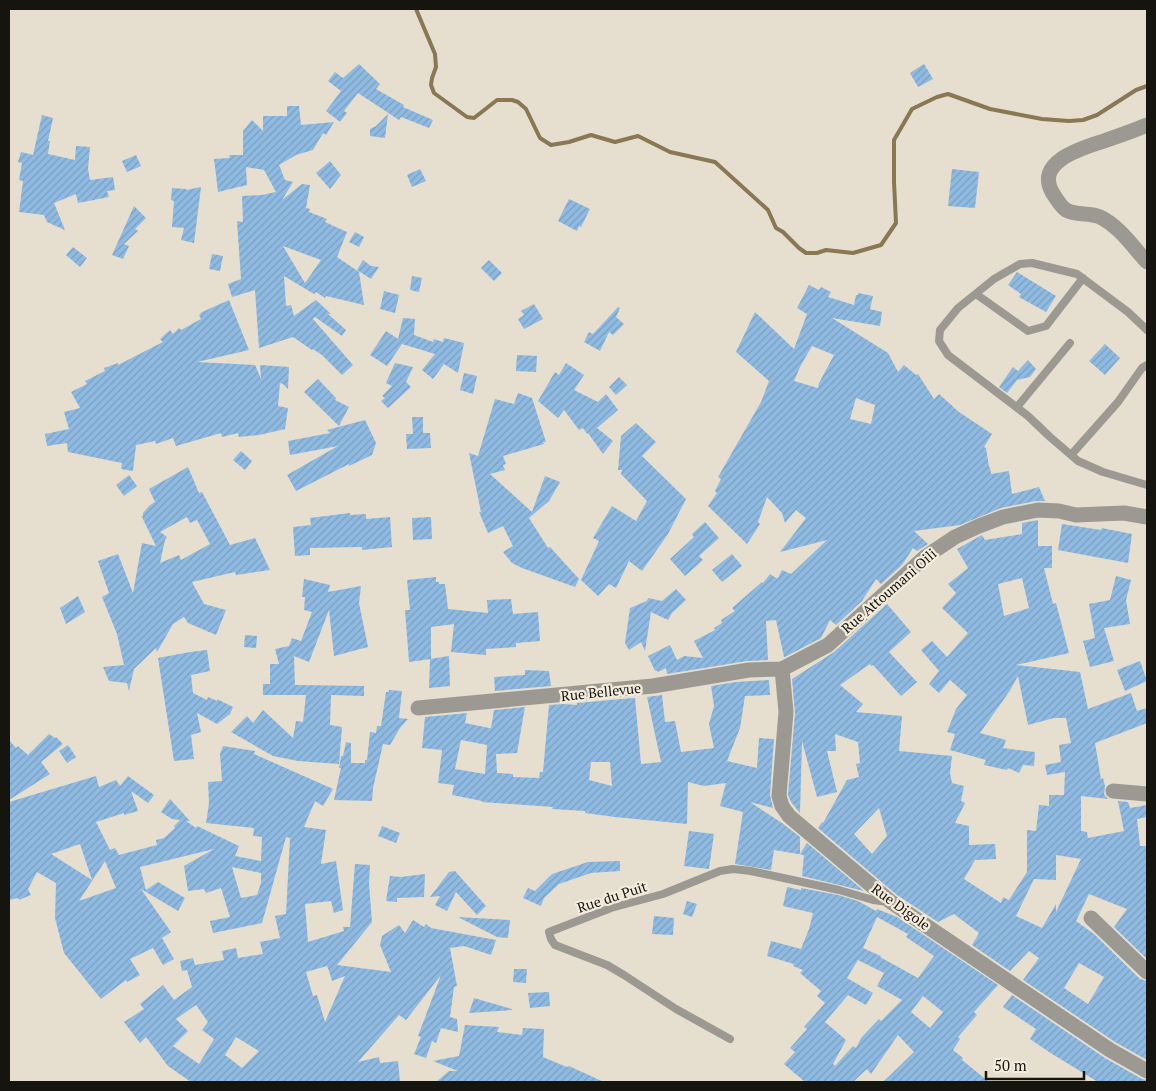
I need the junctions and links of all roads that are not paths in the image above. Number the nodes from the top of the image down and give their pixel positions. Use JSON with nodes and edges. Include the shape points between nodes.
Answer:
{"nodes":[{"id":1,"x":1147,"y":125,"type":"edge"},
{"id":2,"x":1147,"y":262,"type":"edge"},
{"id":3,"x":1083,"y":278,"type":"junction"},
{"id":4,"x":976,"y":294,"type":"junction"},
{"id":5,"x":1147,"y":330,"type":"edge"},
{"id":6,"x":1070,"y":343,"type":"dead end"},
{"id":7,"x":1147,"y":365,"type":"edge"},
{"id":8,"x":1017,"y":407,"type":"junction"},
{"id":9,"x":1071,"y":455,"type":"junction"},
{"id":10,"x":1147,"y":485,"type":"edge"},
{"id":11,"x":1147,"y":517,"type":"edge"},
{"id":12,"x":782,"y":669,"type":"junction"},
{"id":13,"x":418,"y":708,"type":"dead end"},
{"id":14,"x":1113,"y":791,"type":"dead end"},
{"id":15,"x":1147,"y":794,"type":"edge"},
{"id":16,"x":890,"y":902,"type":"junction"},
{"id":17,"x":1091,"y":918,"type":"dead end"},
{"id":18,"x":1147,"y":972,"type":"edge"},
{"id":19,"x":730,"y":1039,"type":"dead end"},
{"id":20,"x":1147,"y":1071,"type":"edge"}],
"edges":[{"from":1,"to":2,"type":"street","via":[[1075,151],[1060,160],[1048,177],[1049,187],[1060,204],[1067,210],[1100,217],[1122,234]]},
{"from":3,"to":4,"type":"lane","via":[[1032,263],[1020,264]]},
{"from":3,"to":4,"type":"lane","via":[[1046,326],[1028,331]]},
{"from":3,"to":5,"type":"lane"},
{"from":4,"to":8,"type":"lane","via":[[958,308],[940,330],[939,341],[948,355]]},
{"from":6,"to":8,"type":"lane"},
{"from":7,"to":9,"type":"lane"},
{"from":8,"to":9,"type":"lane"},
{"from":9,"to":10,"type":"lane","via":[[1102,472]]},
{"from":11,"to":12,"type":"street","name":"Rue Attoumani Oili","via":[[1124,513],[1076,515],[1038,510],[979,526],[925,557],[828,645]]},
{"from":12,"to":13,"type":"street","name":"Rue Bellevue","via":[[749,670],[640,688]]},
{"from":12,"to":16,"type":"street","name":"Rue Digole","via":[[786,712],[782,806],[789,816]]},
{"from":14,"to":15,"type":"street"},
{"from":16,"to":19,"type":"lane","name":"Rue du Puit","via":[[752,871],[733,870],[708,875],[663,894],[611,908],[549,932],[555,944],[616,970]]},
{"from":16,"to":20,"type":"street","name":"Rue Digole","via":[[1110,1050]]},
{"from":17,"to":18,"type":"street"}]}
